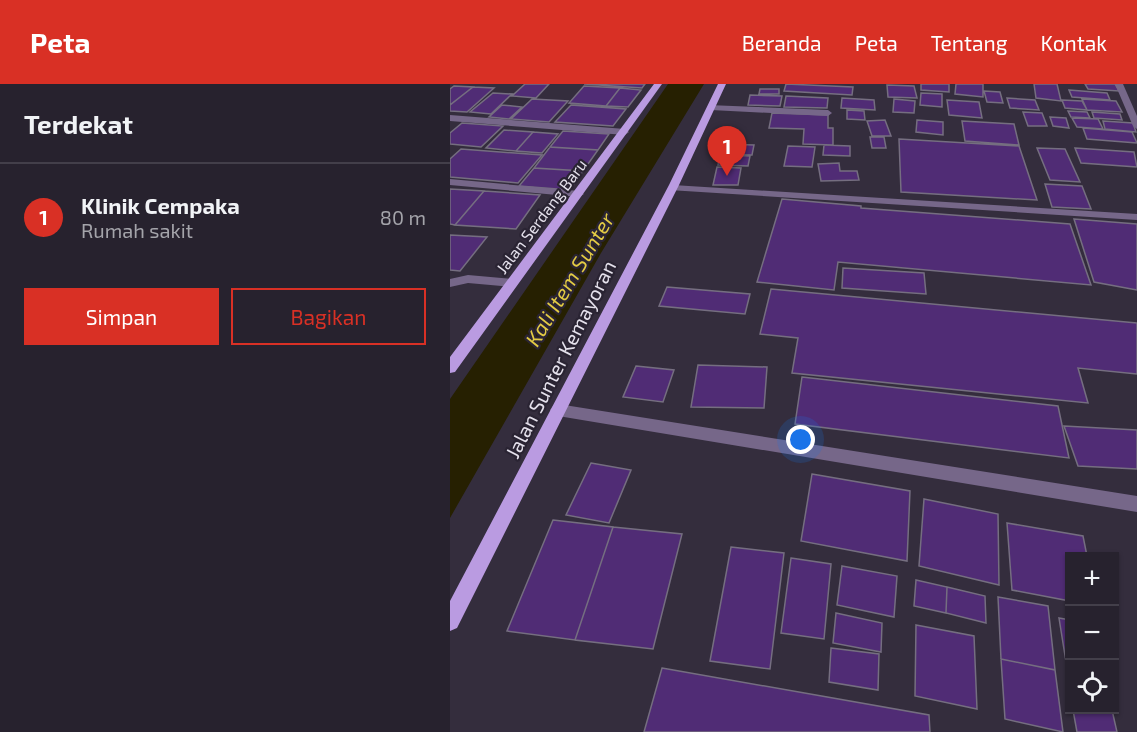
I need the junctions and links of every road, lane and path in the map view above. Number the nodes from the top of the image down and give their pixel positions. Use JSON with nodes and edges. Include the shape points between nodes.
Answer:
{"nodes":[{"id":1,"x":658,"y":84,"type":"edge"},
{"id":2,"x":722,"y":84,"type":"edge"},
{"id":3,"x":1119,"y":84,"type":"edge"},
{"id":4,"x":711,"y":108,"type":"junction"},
{"id":5,"x":828,"y":113,"type":"dead end"},
{"id":6,"x":450,"y":118,"type":"edge"},
{"id":7,"x":1137,"y":126,"type":"edge"},
{"id":8,"x":625,"y":132,"type":"junction"},
{"id":9,"x":450,"y":182,"type":"edge"},
{"id":10,"x":672,"y":188,"type":"junction"},
{"id":11,"x":579,"y":194,"type":"junction"},
{"id":12,"x":1137,"y":217,"type":"edge"},
{"id":13,"x":450,"y":283,"type":"edge"},
{"id":14,"x":512,"y":283,"type":"junction"},
{"id":15,"x":450,"y":368,"type":"edge"},
{"id":16,"x":558,"y":410,"type":"junction"},
{"id":17,"x":1137,"y":504,"type":"edge"},
{"id":18,"x":450,"y":621,"type":"edge"}],
"edges":[{"from":1,"to":8,"type":"main road","name":"Jalan Serdang Baru"},
{"from":2,"to":4,"type":"main road","name":"Jalan Sunter Kemayoran"},
{"from":3,"to":7,"type":"street"},
{"from":4,"to":5,"type":"street"},
{"from":4,"to":10,"type":"main road","name":"Jalan Sunter Kemayoran"},
{"from":6,"to":8,"type":"street"},
{"from":8,"to":11,"type":"main road","name":"Jalan Serdang Baru"},
{"from":9,"to":11,"type":"street"},
{"from":10,"to":12,"type":"street"},
{"from":10,"to":16,"type":"main road","name":"Jalan Sunter Kemayoran"},
{"from":11,"to":14,"type":"main road","name":"Jalan Serdang Baru"},
{"from":13,"to":14,"type":"street","via":[[468,279]]},
{"from":14,"to":15,"type":"main road","name":"Jalan Serdang Baru"},
{"from":16,"to":17,"type":"street"},
{"from":16,"to":18,"type":"main road","name":"Jalan Sunter Kemayoran"}]}
